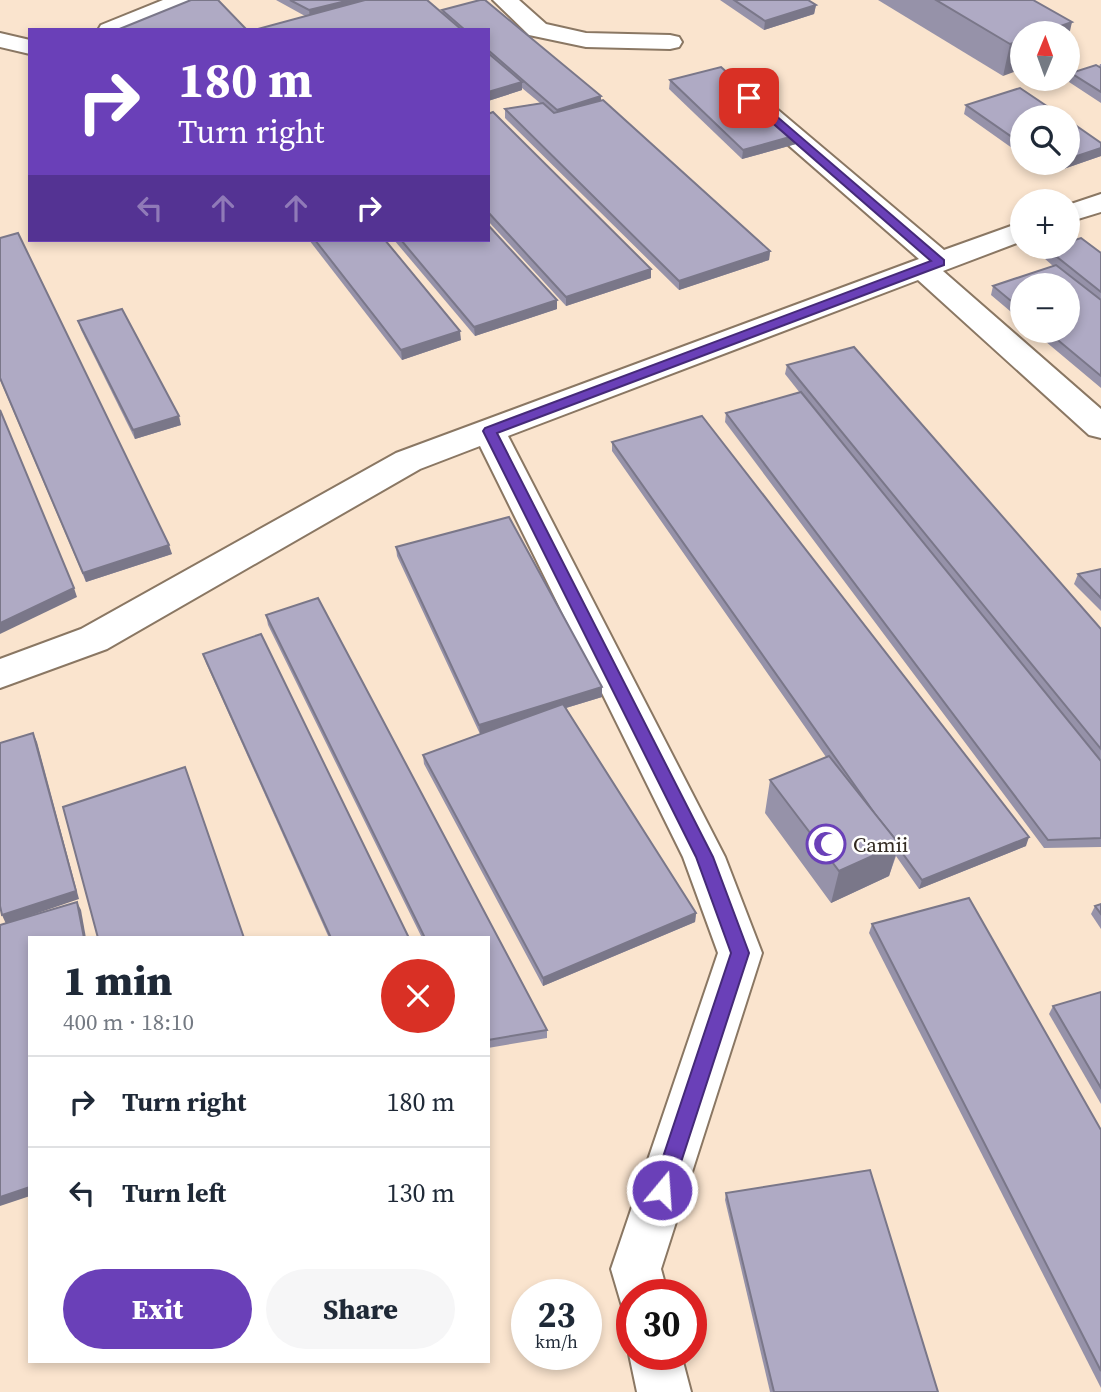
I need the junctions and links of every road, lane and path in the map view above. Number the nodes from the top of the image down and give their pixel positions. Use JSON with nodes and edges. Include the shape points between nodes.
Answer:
{"nodes":[{"id":1,"x":184,"y":0,"type":"edge"},
{"id":2,"x":505,"y":0,"type":"edge"},
{"id":3,"x":115,"y":28,"type":"edge"},
{"id":4,"x":0,"y":40,"type":"edge"},
{"id":5,"x":670,"y":43,"type":"dead end"},
{"id":6,"x":28,"y":47,"type":"edge"},
{"id":7,"x":28,"y":58,"type":"edge"},
{"id":8,"x":0,"y":64,"type":"edge"},
{"id":9,"x":749,"y":98,"type":"edge"},
{"id":10,"x":1101,"y":202,"type":"edge"},
{"id":11,"x":1080,"y":210,"type":"edge"},
{"id":12,"x":1010,"y":236,"type":"edge"},
{"id":13,"x":932,"y":265,"type":"junction"},
{"id":14,"x":1101,"y":427,"type":"edge"},
{"id":15,"x":489,"y":431,"type":"junction"},
{"id":16,"x":0,"y":674,"type":"edge"},
{"id":17,"x":638,"y":1279,"type":"edge"},
{"id":18,"x":659,"y":1370,"type":"edge"},
{"id":19,"x":664,"y":1392,"type":"edge"}],
"edges":[{"from":1,"to":3,"type":"street"},
{"from":2,"to":5,"type":"street","via":[[538,30],[586,40]]},
{"from":4,"to":6,"type":"street"},
{"from":7,"to":8,"type":"street"},
{"from":9,"to":13,"type":"street"},
{"from":10,"to":11,"type":"street"},
{"from":12,"to":13,"type":"street"},
{"from":13,"to":14,"type":"street"},
{"from":13,"to":15,"type":"street"},
{"from":15,"to":16,"type":"street","via":[[408,461],[94,639]]},
{"from":15,"to":17,"type":"street","via":[[704,857],[740,953],[636,1269]]},
{"from":18,"to":19,"type":"street"}]}
